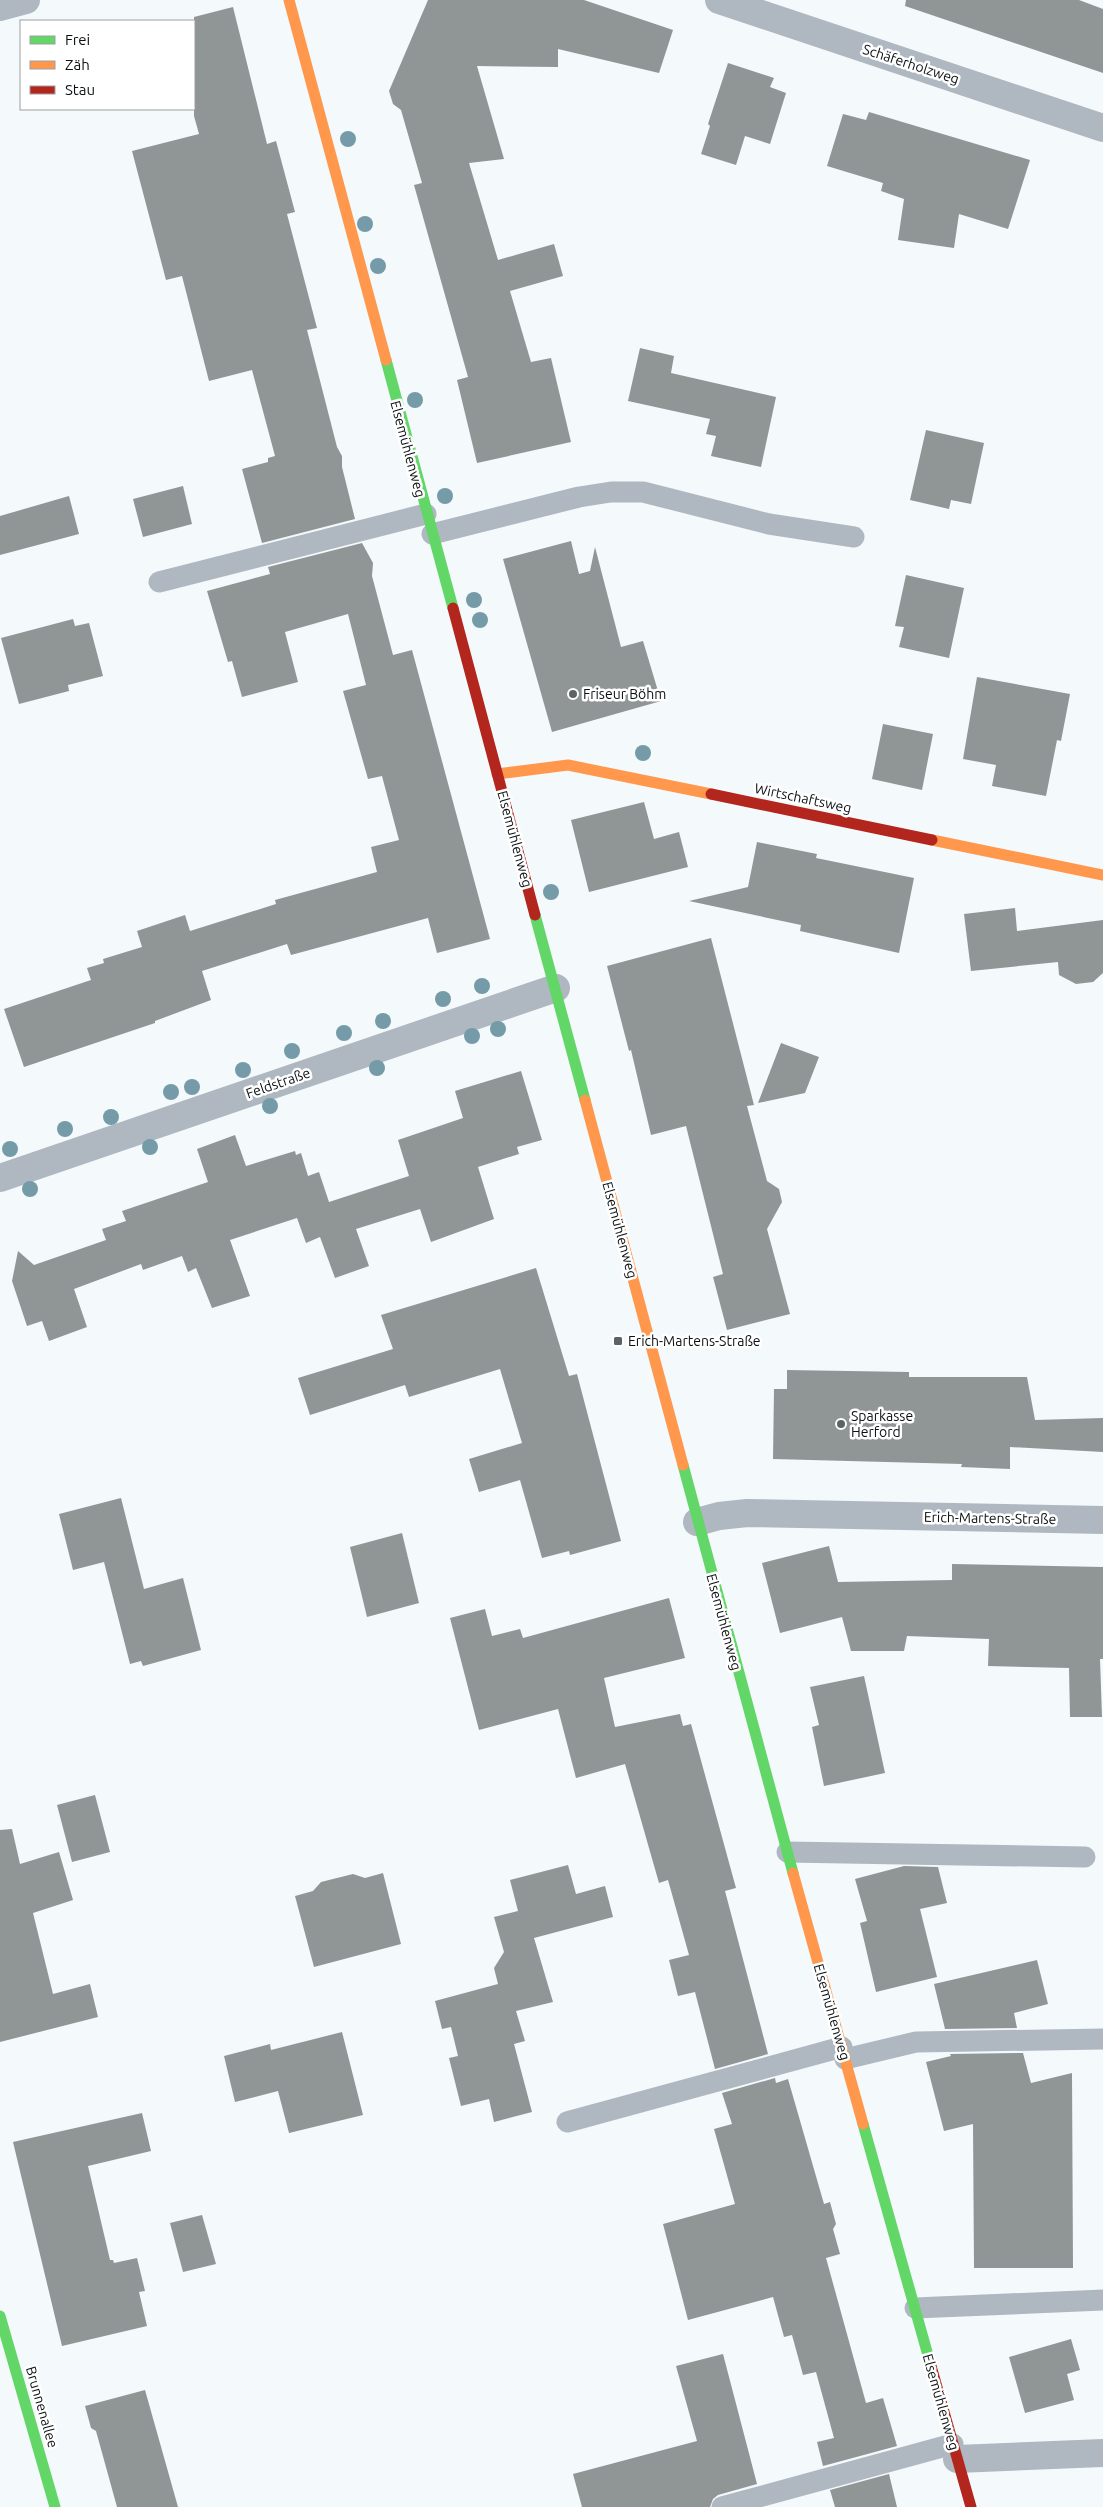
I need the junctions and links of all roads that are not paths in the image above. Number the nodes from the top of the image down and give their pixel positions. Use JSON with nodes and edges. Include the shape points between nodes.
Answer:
{"nodes":[{"id":1,"x":26,"y":0,"type":"edge"},
{"id":2,"x":289,"y":0,"type":"edge"},
{"id":3,"x":719,"y":0,"type":"edge"},
{"id":4,"x":0,"y":7,"type":"edge"},
{"id":5,"x":1103,"y":128,"type":"edge"},
{"id":6,"x":426,"y":514,"type":"junction"},
{"id":7,"x":432,"y":534,"type":"junction"},
{"id":8,"x":854,"y":536,"type":"dead end"},
{"id":9,"x":159,"y":582,"type":"dead end"},
{"id":10,"x":497,"y":774,"type":"junction"},
{"id":11,"x":1103,"y":875,"type":"edge"},
{"id":12,"x":556,"y":988,"type":"junction"},
{"id":13,"x":0,"y":1178,"type":"edge"},
{"id":14,"x":1103,"y":1520,"type":"edge"},
{"id":15,"x":697,"y":1522,"type":"junction"},
{"id":16,"x":786,"y":1852,"type":"junction"},
{"id":17,"x":1085,"y":1857,"type":"dead end"},
{"id":18,"x":1103,"y":2038,"type":"edge"},
{"id":19,"x":843,"y":2053,"type":"junction"},
{"id":20,"x":567,"y":2122,"type":"dead end"},
{"id":21,"x":1103,"y":2300,"type":"edge"},
{"id":22,"x":915,"y":2308,"type":"junction"},
{"id":23,"x":0,"y":2316,"type":"edge"},
{"id":24,"x":955,"y":2452,"type":"junction"},
{"id":25,"x":1103,"y":2453,"type":"edge"},
{"id":26,"x":55,"y":2507,"type":"edge"},
{"id":27,"x":722,"y":2507,"type":"edge"},
{"id":28,"x":971,"y":2507,"type":"edge"}],
"edges":[{"from":1,"to":4,"type":"street"},
{"from":2,"to":6,"type":"street","name":"Elsemühlenweg"},
{"from":3,"to":5,"type":"street","name":"Schäferholzweg"},
{"from":6,"to":7,"type":"street","name":"Elsemühlenweg"},
{"from":6,"to":9,"type":"lane"},
{"from":7,"to":8,"type":"lane","via":[[579,497],[643,492],[769,524]]},
{"from":7,"to":10,"type":"street","name":"Elsemühlenweg"},
{"from":10,"to":11,"type":"street","name":"Wirtschaftsweg","via":[[568,765]]},
{"from":10,"to":12,"type":"street","name":"Elsemühlenweg"},
{"from":12,"to":13,"type":"street","name":"Feldstraße"},
{"from":12,"to":15,"type":"street","name":"Elsemühlenweg"},
{"from":14,"to":15,"type":"street","name":"Erich-Martens-Straße","via":[[747,1513]]},
{"from":15,"to":16,"type":"street","name":"Elsemühlenweg"},
{"from":16,"to":17,"type":"lane"},
{"from":16,"to":19,"type":"street","name":"Elsemühlenweg"},
{"from":18,"to":19,"type":"lane","via":[[916,2042]]},
{"from":19,"to":20,"type":"lane"},
{"from":19,"to":22,"type":"street","name":"Elsemühlenweg"},
{"from":21,"to":22,"type":"lane"},
{"from":22,"to":24,"type":"street","name":"Elsemühlenweg"},
{"from":23,"to":26,"type":"street","name":"Brunnenallee"},
{"from":24,"to":25,"type":"street","name":"Elsemühlenweg"},
{"from":24,"to":27,"type":"lane"},
{"from":24,"to":28,"type":"street","name":"Elsemühlenweg"}]}
